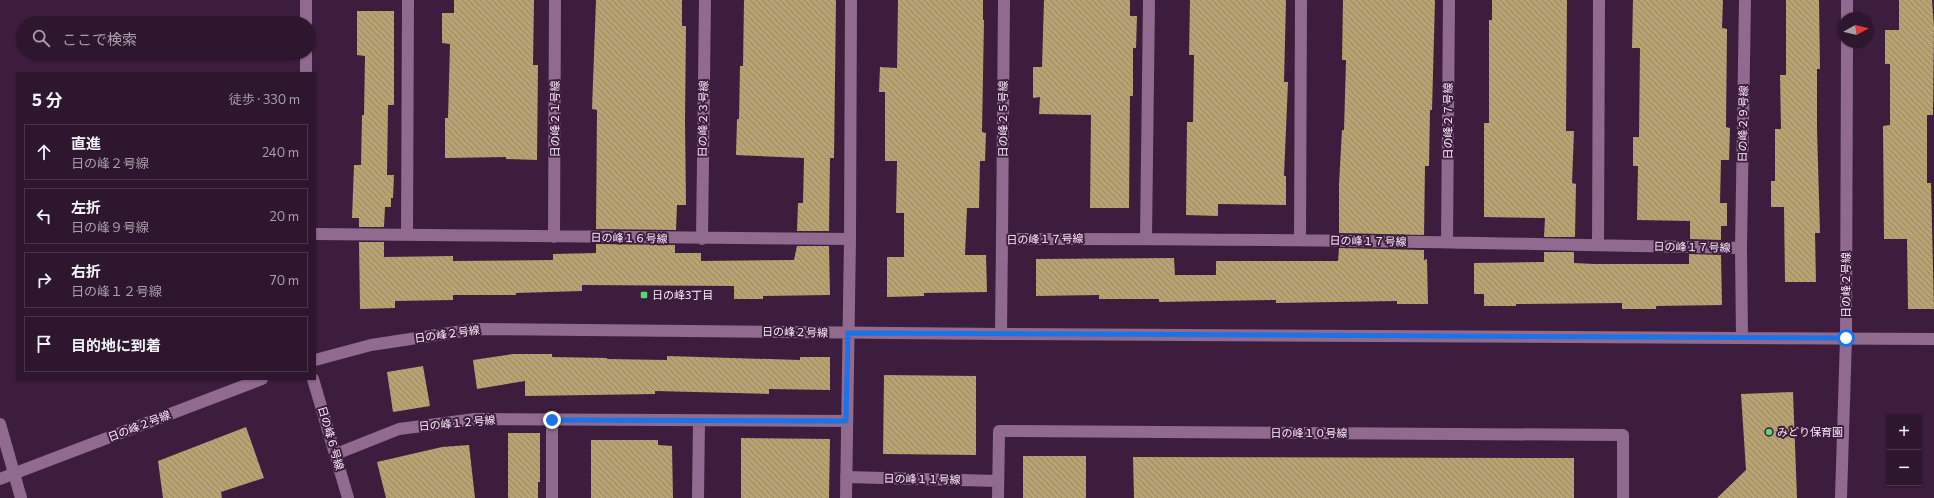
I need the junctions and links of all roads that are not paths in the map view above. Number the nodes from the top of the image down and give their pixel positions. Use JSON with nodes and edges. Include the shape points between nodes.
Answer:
{"nodes":[{"id":1,"x":306,"y":0,"type":"edge"},
{"id":2,"x":408,"y":0,"type":"edge"},
{"id":3,"x":555,"y":0,"type":"edge"},
{"id":4,"x":705,"y":0,"type":"edge"},
{"id":5,"x":851,"y":0,"type":"edge"},
{"id":6,"x":1004,"y":0,"type":"edge"},
{"id":7,"x":1149,"y":0,"type":"edge"},
{"id":8,"x":1301,"y":0,"type":"edge"},
{"id":9,"x":1449,"y":0,"type":"edge"},
{"id":10,"x":1599,"y":0,"type":"edge"},
{"id":11,"x":1745,"y":0,"type":"edge"},
{"id":12,"x":1847,"y":0,"type":"edge"},
{"id":13,"x":1847,"y":12,"type":"edge"},
{"id":14,"x":306,"y":16,"type":"edge"},
{"id":15,"x":1846,"y":48,"type":"edge"},
{"id":16,"x":306,"y":60,"type":"edge"},
{"id":17,"x":306,"y":72,"type":"edge"},
{"id":18,"x":316,"y":234,"type":"edge"},
{"id":19,"x":407,"y":235,"type":"junction"},
{"id":20,"x":554,"y":237,"type":"junction"},
{"id":21,"x":1146,"y":238,"type":"junction"},
{"id":22,"x":702,"y":239,"type":"junction"},
{"id":23,"x":850,"y":239,"type":"junction"},
{"id":24,"x":1002,"y":239,"type":"junction"},
{"id":25,"x":1300,"y":240,"type":"junction"},
{"id":26,"x":1447,"y":242,"type":"junction"},
{"id":27,"x":1598,"y":245,"type":"junction"},
{"id":28,"x":1741,"y":248,"type":"junction"},
{"id":29,"x":848,"y":333,"type":"junction"},
{"id":30,"x":1001,"y":334,"type":"junction"},
{"id":31,"x":1742,"y":337,"type":"junction"},
{"id":32,"x":1846,"y":338,"type":"junction"},
{"id":33,"x":1934,"y":339,"type":"edge"},
{"id":34,"x":316,"y":360,"type":"edge"},
{"id":35,"x":259,"y":380,"type":"edge"},
{"id":36,"x":313,"y":380,"type":"edge"},
{"id":37,"x":552,"y":420,"type":"junction"},
{"id":38,"x":699,"y":420,"type":"junction"},
{"id":39,"x":846,"y":421,"type":"junction"},
{"id":40,"x":0,"y":424,"type":"edge"},
{"id":41,"x":336,"y":454,"type":"junction"},
{"id":42,"x":15,"y":473,"type":"junction"},
{"id":43,"x":846,"y":478,"type":"junction"},
{"id":44,"x":0,"y":479,"type":"edge"},
{"id":45,"x":998,"y":480,"type":"junction"},
{"id":46,"x":21,"y":498,"type":"edge"},
{"id":47,"x":348,"y":498,"type":"edge"},
{"id":48,"x":552,"y":498,"type":"edge"},
{"id":49,"x":698,"y":498,"type":"edge"},
{"id":50,"x":846,"y":498,"type":"edge"},
{"id":51,"x":998,"y":498,"type":"edge"},
{"id":52,"x":1622,"y":498,"type":"edge"},
{"id":53,"x":1841,"y":498,"type":"edge"}],
"edges":[{"from":1,"to":14,"type":"street"},
{"from":2,"to":19,"type":"street"},
{"from":3,"to":20,"type":"street","name":"日の峰２１号線"},
{"from":4,"to":22,"type":"street","name":"日の峰２３号線"},
{"from":5,"to":23,"type":"street"},
{"from":6,"to":24,"type":"street","name":"日の峰２５号線"},
{"from":7,"to":21,"type":"street"},
{"from":8,"to":25,"type":"street"},
{"from":9,"to":26,"type":"street","name":"日の峰２７号線"},
{"from":10,"to":27,"type":"street"},
{"from":11,"to":28,"type":"street","name":"日の峰２９号線"},
{"from":12,"to":13,"type":"street"},
{"from":15,"to":32,"type":"street","name":"日の峰２号線"},
{"from":16,"to":17,"type":"street"},
{"from":18,"to":19,"type":"street","name":"日の峰１６号線"},
{"from":19,"to":20,"type":"street","name":"日の峰１６号線"},
{"from":20,"to":22,"type":"street","name":"日の峰１６号線"},
{"from":21,"to":24,"type":"street","name":"日の峰１７号線"},
{"from":21,"to":25,"type":"street","name":"日の峰１７号線"},
{"from":22,"to":23,"type":"street","name":"日の峰１６号線"},
{"from":23,"to":29,"type":"street"},
{"from":24,"to":30,"type":"street","name":"日の峰１７号線"},
{"from":25,"to":26,"type":"street","name":"日の峰１７号線"},
{"from":26,"to":27,"type":"street","name":"日の峰１７号線"},
{"from":27,"to":28,"type":"street","name":"日の峰１７号線"},
{"from":28,"to":31,"type":"street","name":"日の峰１７号線"},
{"from":29,"to":30,"type":"street","name":"日の峰２号線"},
{"from":29,"to":34,"type":"street","name":"日の峰２号線","via":[[476,329],[371,345]]},
{"from":29,"to":39,"type":"street"},
{"from":30,"to":31,"type":"street","name":"日の峰２号線"},
{"from":31,"to":32,"type":"street","name":"日の峰２号線"},
{"from":32,"to":33,"type":"street"},
{"from":32,"to":53,"type":"street"},
{"from":35,"to":42,"type":"street","name":"日の峰２号線"},
{"from":36,"to":41,"type":"street","name":"日の峰６号線"},
{"from":37,"to":38,"type":"street","name":"日の峰１２号線"},
{"from":37,"to":41,"type":"street","name":"日の峰１２号線","via":[[476,419],[399,429]]},
{"from":37,"to":48,"type":"street"},
{"from":38,"to":39,"type":"street","name":"日の峰１２号線"},
{"from":38,"to":49,"type":"street"},
{"from":39,"to":43,"type":"street"},
{"from":40,"to":42,"type":"street"},
{"from":41,"to":47,"type":"street","name":"日の峰６号線"},
{"from":42,"to":44,"type":"street","name":"日の峰２号線"},
{"from":42,"to":46,"type":"street"},
{"from":43,"to":45,"type":"street","name":"日の峰１１号線"},
{"from":43,"to":50,"type":"street"},
{"from":45,"to":51,"type":"street","name":"日の峰１０号線"},
{"from":45,"to":52,"type":"street","name":"日の峰１０号線","via":[[999,431],[1623,435]]}]}
